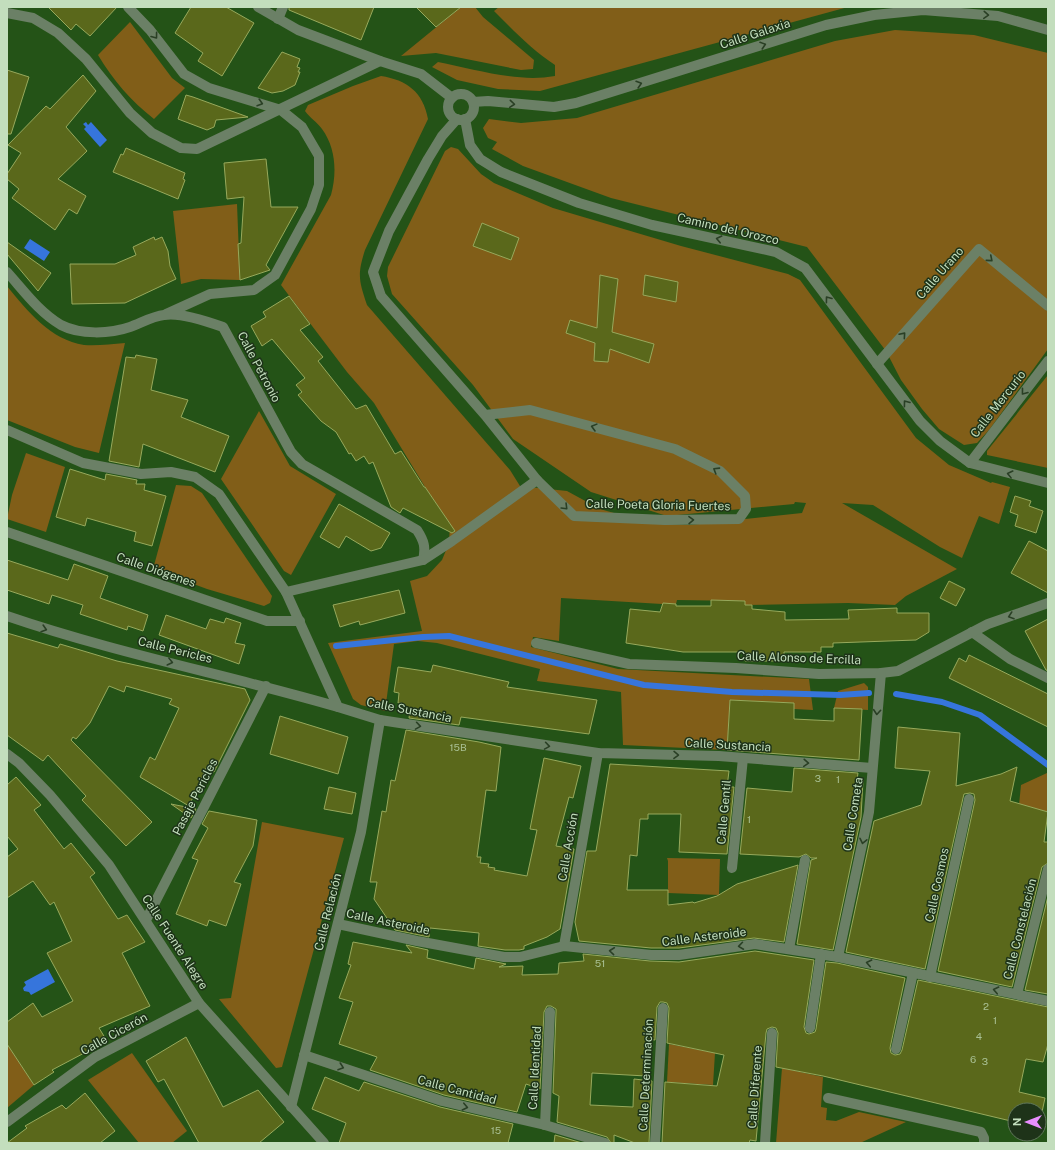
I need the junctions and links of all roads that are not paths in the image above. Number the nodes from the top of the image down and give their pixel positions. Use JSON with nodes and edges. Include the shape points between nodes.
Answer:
{"nodes":[{"id":1,"x":128,"y":7,"type":"edge"},
{"id":2,"x":258,"y":7,"type":"edge"},
{"id":3,"x":283,"y":7,"type":"edge"},
{"id":4,"x":7,"y":13,"type":"edge"},
{"id":5,"x":278,"y":19,"type":"junction"},
{"id":6,"x":1048,"y":30,"type":"edge"},
{"id":7,"x":380,"y":61,"type":"junction"},
{"id":8,"x":452,"y":98,"type":"junction"},
{"id":9,"x":473,"y":102,"type":"junction"},
{"id":10,"x":280,"y":110,"type":"junction"},
{"id":11,"x":461,"y":119,"type":"junction"},
{"id":12,"x":7,"y":272,"type":"edge"},
{"id":13,"x":1048,"y":306,"type":"edge"},
{"id":14,"x":165,"y":314,"type":"junction"},
{"id":15,"x":1048,"y":361,"type":"edge"},
{"id":16,"x":877,"y":364,"type":"junction"},
{"id":17,"x":485,"y":415,"type":"junction"},
{"id":18,"x":7,"y":430,"type":"edge"},
{"id":19,"x":970,"y":463,"type":"junction"},
{"id":20,"x":537,"y":480,"type":"junction"},
{"id":21,"x":1048,"y":483,"type":"edge"},
{"id":22,"x":7,"y":532,"type":"edge"},
{"id":23,"x":423,"y":560,"type":"junction"},
{"id":24,"x":286,"y":592,"type":"junction"},
{"id":25,"x":1048,"y":603,"type":"edge"},
{"id":26,"x":7,"y":616,"type":"edge"},
{"id":27,"x":300,"y":621,"type":"junction"},
{"id":28,"x":972,"y":632,"type":"junction"},
{"id":29,"x":536,"y":643,"type":"dead end"},
{"id":30,"x":881,"y":673,"type":"junction"},
{"id":31,"x":1048,"y":678,"type":"edge"},
{"id":32,"x":266,"y":686,"type":"junction"},
{"id":33,"x":338,"y":707,"type":"junction"},
{"id":34,"x":380,"y":720,"type":"junction"},
{"id":35,"x":598,"y":753,"type":"junction"},
{"id":36,"x":7,"y":754,"type":"edge"},
{"id":37,"x":743,"y":758,"type":"junction"},
{"id":38,"x":872,"y":768,"type":"junction"},
{"id":39,"x":969,"y":799,"type":"dead end"},
{"id":40,"x":805,"y":860,"type":"dead end"},
{"id":41,"x":732,"y":868,"type":"dead end"},
{"id":42,"x":1048,"y":869,"type":"edge"},
{"id":43,"x":146,"y":920,"type":"junction"},
{"id":44,"x":338,"y":924,"type":"junction"},
{"id":45,"x":564,"y":946,"type":"junction"},
{"id":46,"x":789,"y":949,"type":"junction"},
{"id":47,"x":821,"y":954,"type":"junction"},
{"id":48,"x":838,"y":957,"type":"junction"},
{"id":49,"x":912,"y":973,"type":"junction"},
{"id":50,"x":930,"y":977,"type":"junction"},
{"id":51,"x":1017,"y":994,"type":"junction"},
{"id":52,"x":1048,"y":1001,"type":"edge"},
{"id":53,"x":199,"y":1003,"type":"junction"},
{"id":54,"x":663,"y":1008,"type":"dead end"},
{"id":55,"x":550,"y":1012,"type":"dead end"},
{"id":56,"x":810,"y":1028,"type":"dead end"},
{"id":57,"x":772,"y":1033,"type":"dead end"},
{"id":58,"x":896,"y":1049,"type":"dead end"},
{"id":59,"x":304,"y":1055,"type":"junction"},
{"id":60,"x":828,"y":1098,"type":"dead end"},
{"id":61,"x":291,"y":1107,"type":"junction"},
{"id":62,"x":7,"y":1122,"type":"edge"},
{"id":63,"x":545,"y":1125,"type":"junction"},
{"id":64,"x":324,"y":1143,"type":"edge"},
{"id":65,"x":605,"y":1143,"type":"edge"},
{"id":66,"x":655,"y":1143,"type":"edge"},
{"id":67,"x":764,"y":1143,"type":"edge"},
{"id":68,"x":984,"y":1143,"type":"edge"}],
"edges":[{"from":1,"to":10,"type":"street","one_way":true,"via":[[150,30],[184,74],[209,88]]},
{"from":2,"to":5,"type":"street"},
{"from":3,"to":5,"type":"street"},
{"from":4,"to":10,"type":"street","via":[[34,18],[58,32],[86,59],[130,113],[152,133],[181,148],[198,149]]},
{"from":5,"to":7,"type":"street","via":[[298,30]]},
{"from":9,"to":6,"type":"street","name":"Calle Galaxia","one_way":true,"via":[[554,107],[576,103],[826,25],[874,15],[923,10],[998,16]]},
{"from":7,"to":8,"type":"street","via":[[421,74]]},
{"from":7,"to":10,"type":"street"},
{"from":8,"to":9,"type":"street","via":[[464,94]]},
{"from":8,"to":11,"type":"street","via":[[448,105],[450,114]]},
{"from":9,"to":11,"type":"street","via":[[472,114]]},
{"from":10,"to":14,"type":"street","via":[[302,127],[318,156],[319,185],[311,209],[274,275],[254,290],[210,294]]},
{"from":16,"to":11,"type":"street","name":"Camino del Orozco","one_way":true,"via":[[805,268],[776,252],[652,225],[579,203],[501,172],[480,159],[470,145]]},
{"from":11,"to":17,"type":"street","name":"Calle Poeta Gloria Fuertes","via":[[442,136],[428,159],[389,231],[373,272],[381,296]]},
{"from":12,"to":14,"type":"street","name":"Calle Petronio","via":[[38,308],[62,325],[81,331],[102,332],[127,328]]},
{"from":16,"to":13,"type":"street","name":"Calle Urano","one_way":true,"via":[[979,249]]},
{"from":14,"to":23,"type":"street","name":"Calle Petronio","via":[[203,320],[223,327],[291,452],[302,464],[417,530],[426,549]]},
{"from":15,"to":19,"type":"street","name":"Calle Mercurio","one_way":true},
{"from":19,"to":16,"type":"street","name":"Camino del Orozco","one_way":true,"via":[[940,442],[920,421]]},
{"from":17,"to":20,"type":"street","name":"Calle Poeta Gloria Fuertes"},
{"from":20,"to":17,"type":"street","name":"Calle Poeta Gloria Fuertes","one_way":true,"via":[[574,516],[666,520],[739,519],[746,509],[745,496],[720,471],[675,449],[530,410]]},
{"from":18,"to":24,"type":"street","via":[[83,463],[141,474],[171,472],[195,477],[219,494]]},
{"from":21,"to":19,"type":"street","name":"Camino del Orozco","one_way":true},
{"from":20,"to":23,"type":"street"},
{"from":22,"to":27,"type":"street","name":"Calle Diógenes","via":[[268,621]]},
{"from":23,"to":24,"type":"street"},
{"from":24,"to":27,"type":"street"},
{"from":25,"to":28,"type":"street","name":"Calle Alonso de Ercilla","one_way":true},
{"from":26,"to":32,"type":"street","name":"Calle Pericles","one_way":true,"via":[[47,630]]},
{"from":27,"to":33,"type":"street"},
{"from":28,"to":30,"type":"street","name":"Calle Alonso de Ercilla","via":[[898,671]]},
{"from":28,"to":31,"type":"street","via":[[1010,659]]},
{"from":29,"to":30,"type":"street","name":"Calle Alonso de Ercilla","via":[[629,664],[819,674]]},
{"from":30,"to":38,"type":"street","name":"Calle Cometa","one_way":true},
{"from":32,"to":33,"type":"street","name":"Calle Pericles"},
{"from":32,"to":43,"type":"street","name":"Pasaje Pericles"},
{"from":33,"to":34,"type":"street","name":"Calle Sustancia"},
{"from":34,"to":35,"type":"street","name":"Calle Sustancia","one_way":true},
{"from":34,"to":44,"type":"street","name":"Calle Relación","via":[[361,832]]},
{"from":35,"to":37,"type":"street","name":"Calle Sustancia","one_way":true},
{"from":35,"to":45,"type":"street","name":"Calle Acción"},
{"from":36,"to":43,"type":"street","name":"Calle Fuente Alegre","via":[[50,795],[109,865]]},
{"from":37,"to":38,"type":"street","name":"Calle Sustancia","one_way":true},
{"from":37,"to":41,"type":"street","name":"Calle Gentil"},
{"from":38,"to":48,"type":"street","name":"Calle Cometa","one_way":true,"via":[[868,812]]},
{"from":39,"to":50,"type":"street","name":"Calle Cosmos"},
{"from":40,"to":46,"type":"street"},
{"from":42,"to":51,"type":"street","name":"Calle Constelación"},
{"from":43,"to":53,"type":"street","name":"Calle Fuente Alegre"},
{"from":44,"to":45,"type":"street","name":"Calle Asteroide","via":[[504,957],[520,957]]},
{"from":44,"to":59,"type":"street","name":"Calle Relación"},
{"from":46,"to":45,"type":"street","name":"Calle Asteroide","one_way":true,"via":[[755,944],[679,955],[651,956]]},
{"from":46,"to":47,"type":"street","name":"Calle Asteroide"},
{"from":47,"to":48,"type":"street","name":"Calle Asteroide"},
{"from":47,"to":56,"type":"street"},
{"from":49,"to":48,"type":"street","name":"Calle Asteroide","one_way":true},
{"from":49,"to":50,"type":"street","name":"Calle Asteroide"},
{"from":49,"to":58,"type":"street"},
{"from":51,"to":50,"type":"street","name":"Calle Asteroide","one_way":true},
{"from":51,"to":52,"type":"street","name":"Calle Asteroide"},
{"from":53,"to":61,"type":"street","name":"Calle Fuente Alegre"},
{"from":53,"to":62,"type":"street","name":"Calle Cicerón","via":[[95,1057]]},
{"from":54,"to":66,"type":"street","name":"Calle Determinación"},
{"from":55,"to":63,"type":"street","name":"Calle Identidad"},
{"from":57,"to":67,"type":"street","name":"Calle Diferente"},
{"from":59,"to":61,"type":"street","name":"Calle Relación"},
{"from":59,"to":63,"type":"street","name":"Calle Cantidad","one_way":true,"via":[[442,1101]]},
{"from":60,"to":68,"type":"street","via":[[982,1132]]},
{"from":61,"to":64,"type":"street","name":"Calle Fuente Alegre"},
{"from":63,"to":65,"type":"street","name":"Calle Cantidad"}]}
